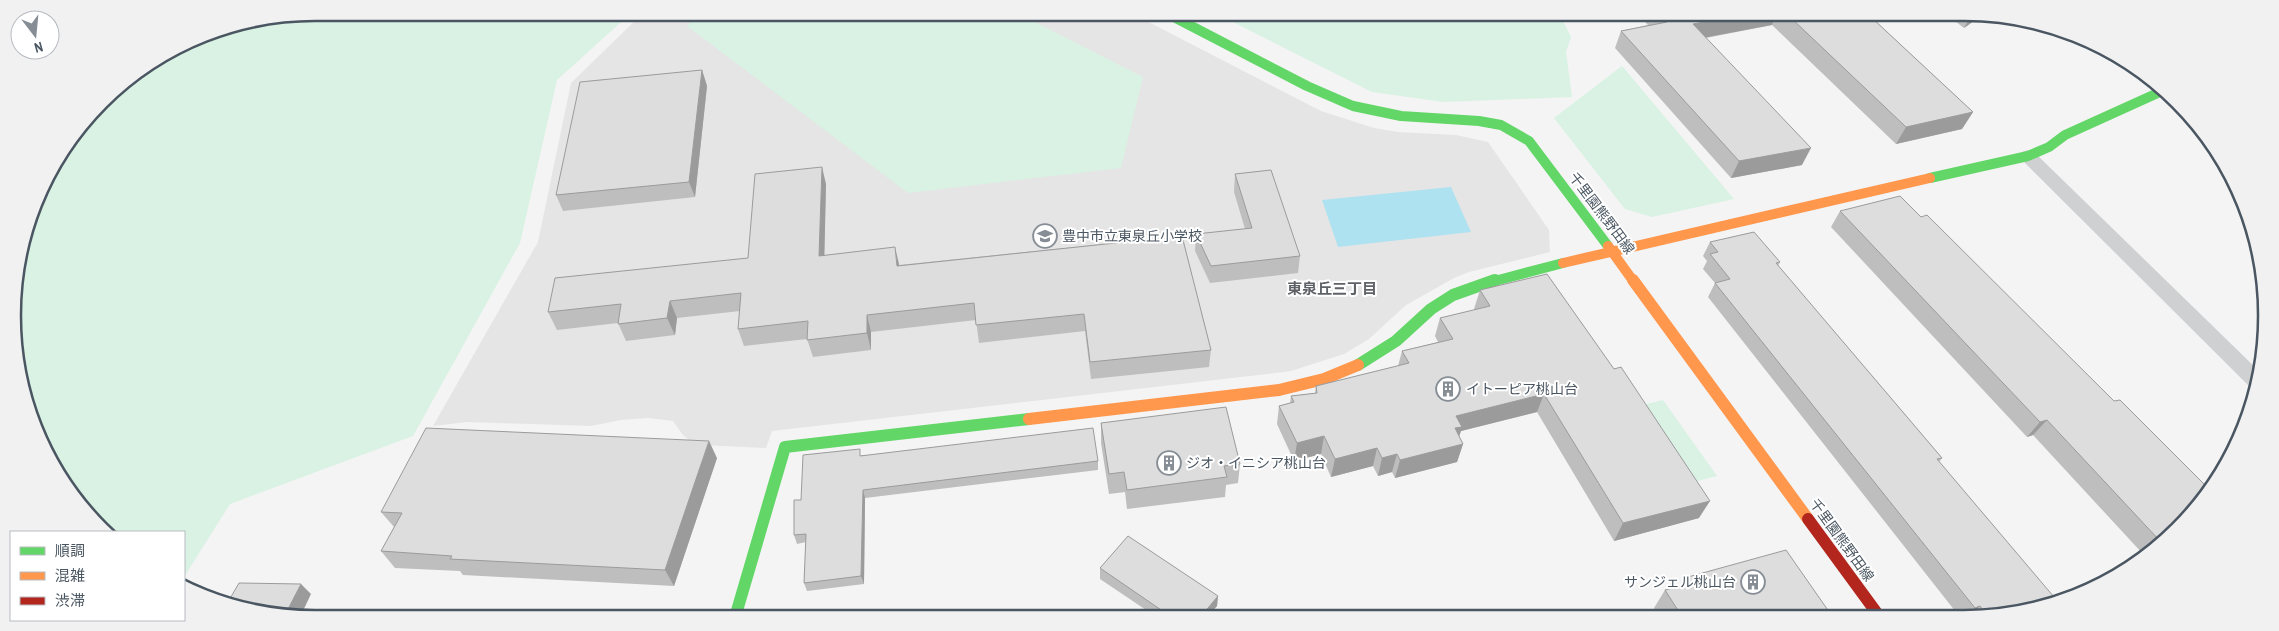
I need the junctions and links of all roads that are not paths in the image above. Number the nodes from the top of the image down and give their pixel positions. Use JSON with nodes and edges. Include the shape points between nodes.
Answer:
{"nodes":[{"id":1,"x":1182,"y":21,"type":"edge"},
{"id":2,"x":2157,"y":93,"type":"edge"},
{"id":3,"x":2028,"y":156,"type":"junction"},
{"id":4,"x":1612,"y":251,"type":"junction"},
{"id":5,"x":2251,"y":376,"type":"edge"},
{"id":6,"x":737,"y":610,"type":"edge"},
{"id":7,"x":1875,"y":610,"type":"edge"}],
"edges":[{"from":1,"to":4,"type":"street","name":"千里園熊野田線","via":[[1307,86],[1353,106],[1401,116],[1479,121],[1514,131],[1529,141]]},
{"from":2,"to":3,"type":"street","via":[[2065,135],[2049,147]]},
{"from":3,"to":4,"type":"street"},
{"from":3,"to":5,"type":"lane"},
{"from":4,"to":6,"type":"street","via":[[1461,291],[1432,308],[1393,344],[1374,356],[1329,379],[1306,385],[785,446]]},
{"from":4,"to":7,"type":"street","name":"千里園熊野田線"}]}
